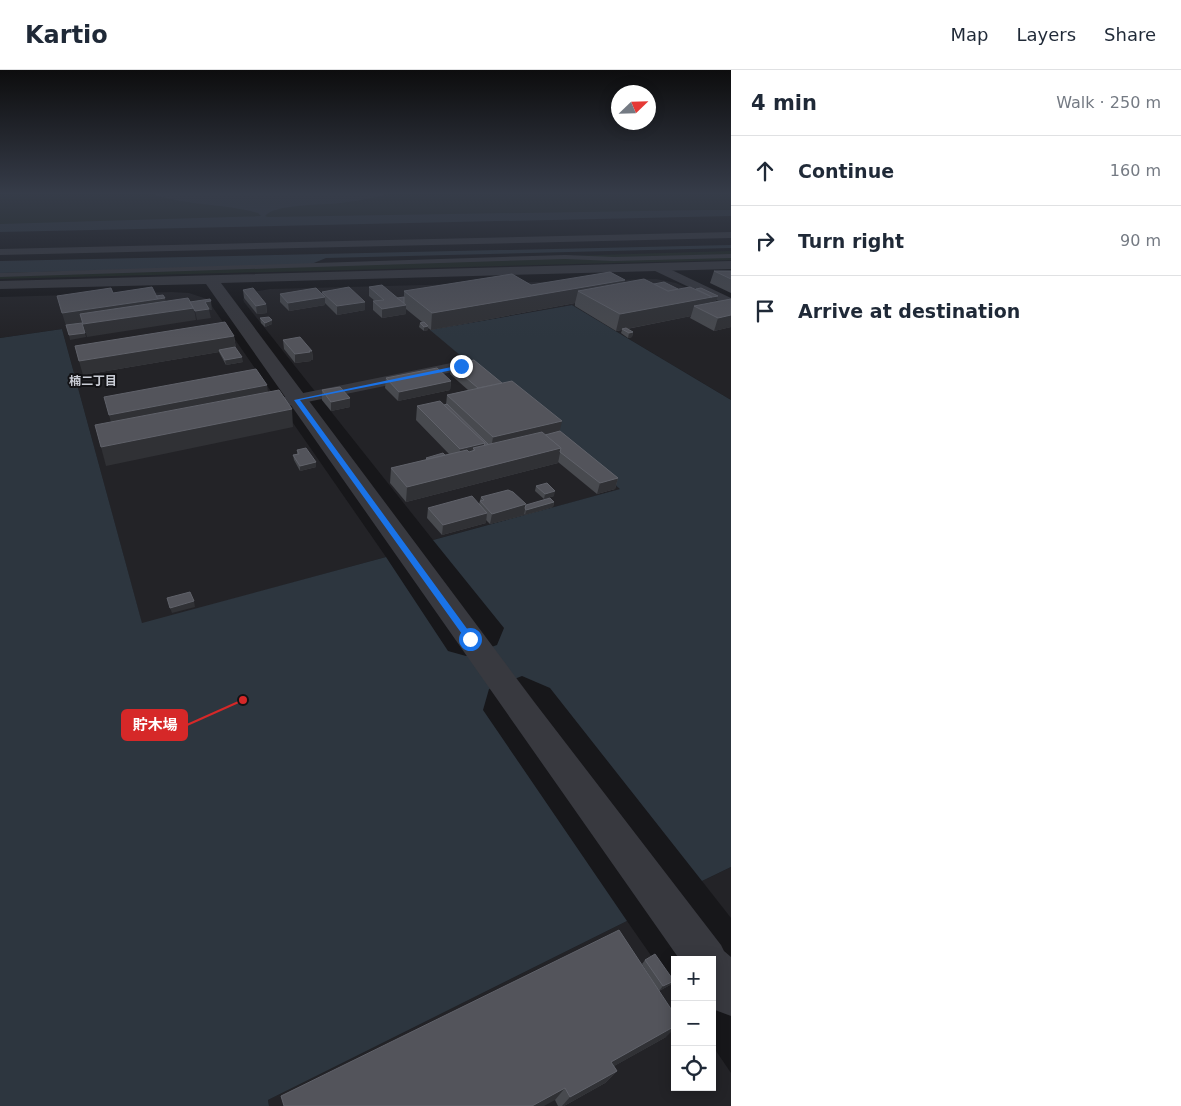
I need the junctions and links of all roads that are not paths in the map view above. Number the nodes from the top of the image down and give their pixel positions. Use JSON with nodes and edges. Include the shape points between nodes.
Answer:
{"nodes":[{"id":1,"x":458,"y":241,"type":"edge"},
{"id":2,"x":0,"y":252,"type":"edge"},
{"id":3,"x":731,"y":256,"type":"edge"},
{"id":4,"x":731,"y":265,"type":"edge"},
{"id":5,"x":663,"y":270,"type":"junction"},
{"id":6,"x":731,"y":272,"type":"edge"},
{"id":7,"x":0,"y":274,"type":"edge"},
{"id":8,"x":213,"y":283,"type":"junction"},
{"id":9,"x":0,"y":285,"type":"edge"},
{"id":10,"x":0,"y":292,"type":"edge"},
{"id":11,"x":731,"y":304,"type":"edge"},
{"id":12,"x":461,"y":366,"type":"edge"},
{"id":13,"x":296,"y":400,"type":"junction"},
{"id":14,"x":239,"y":411,"type":"edge"},
{"id":15,"x":703,"y":956,"type":"edge"},
{"id":16,"x":716,"y":973,"type":"edge"},
{"id":17,"x":731,"y":994,"type":"edge"}],
"edges":[{"from":1,"to":2,"type":"street"},
{"from":3,"to":7,"type":"lane","via":[[565,257]]},
{"from":4,"to":5,"type":"street"},
{"from":5,"to":6,"type":"street"},
{"from":5,"to":8,"type":"street"},
{"from":5,"to":11,"type":"street"},
{"from":8,"to":9,"type":"street"},
{"from":8,"to":10,"type":"street"},
{"from":8,"to":13,"type":"street"},
{"from":12,"to":13,"type":"street"},
{"from":13,"to":14,"type":"street"},
{"from":13,"to":15,"type":"street"},
{"from":16,"to":17,"type":"street"}]}
